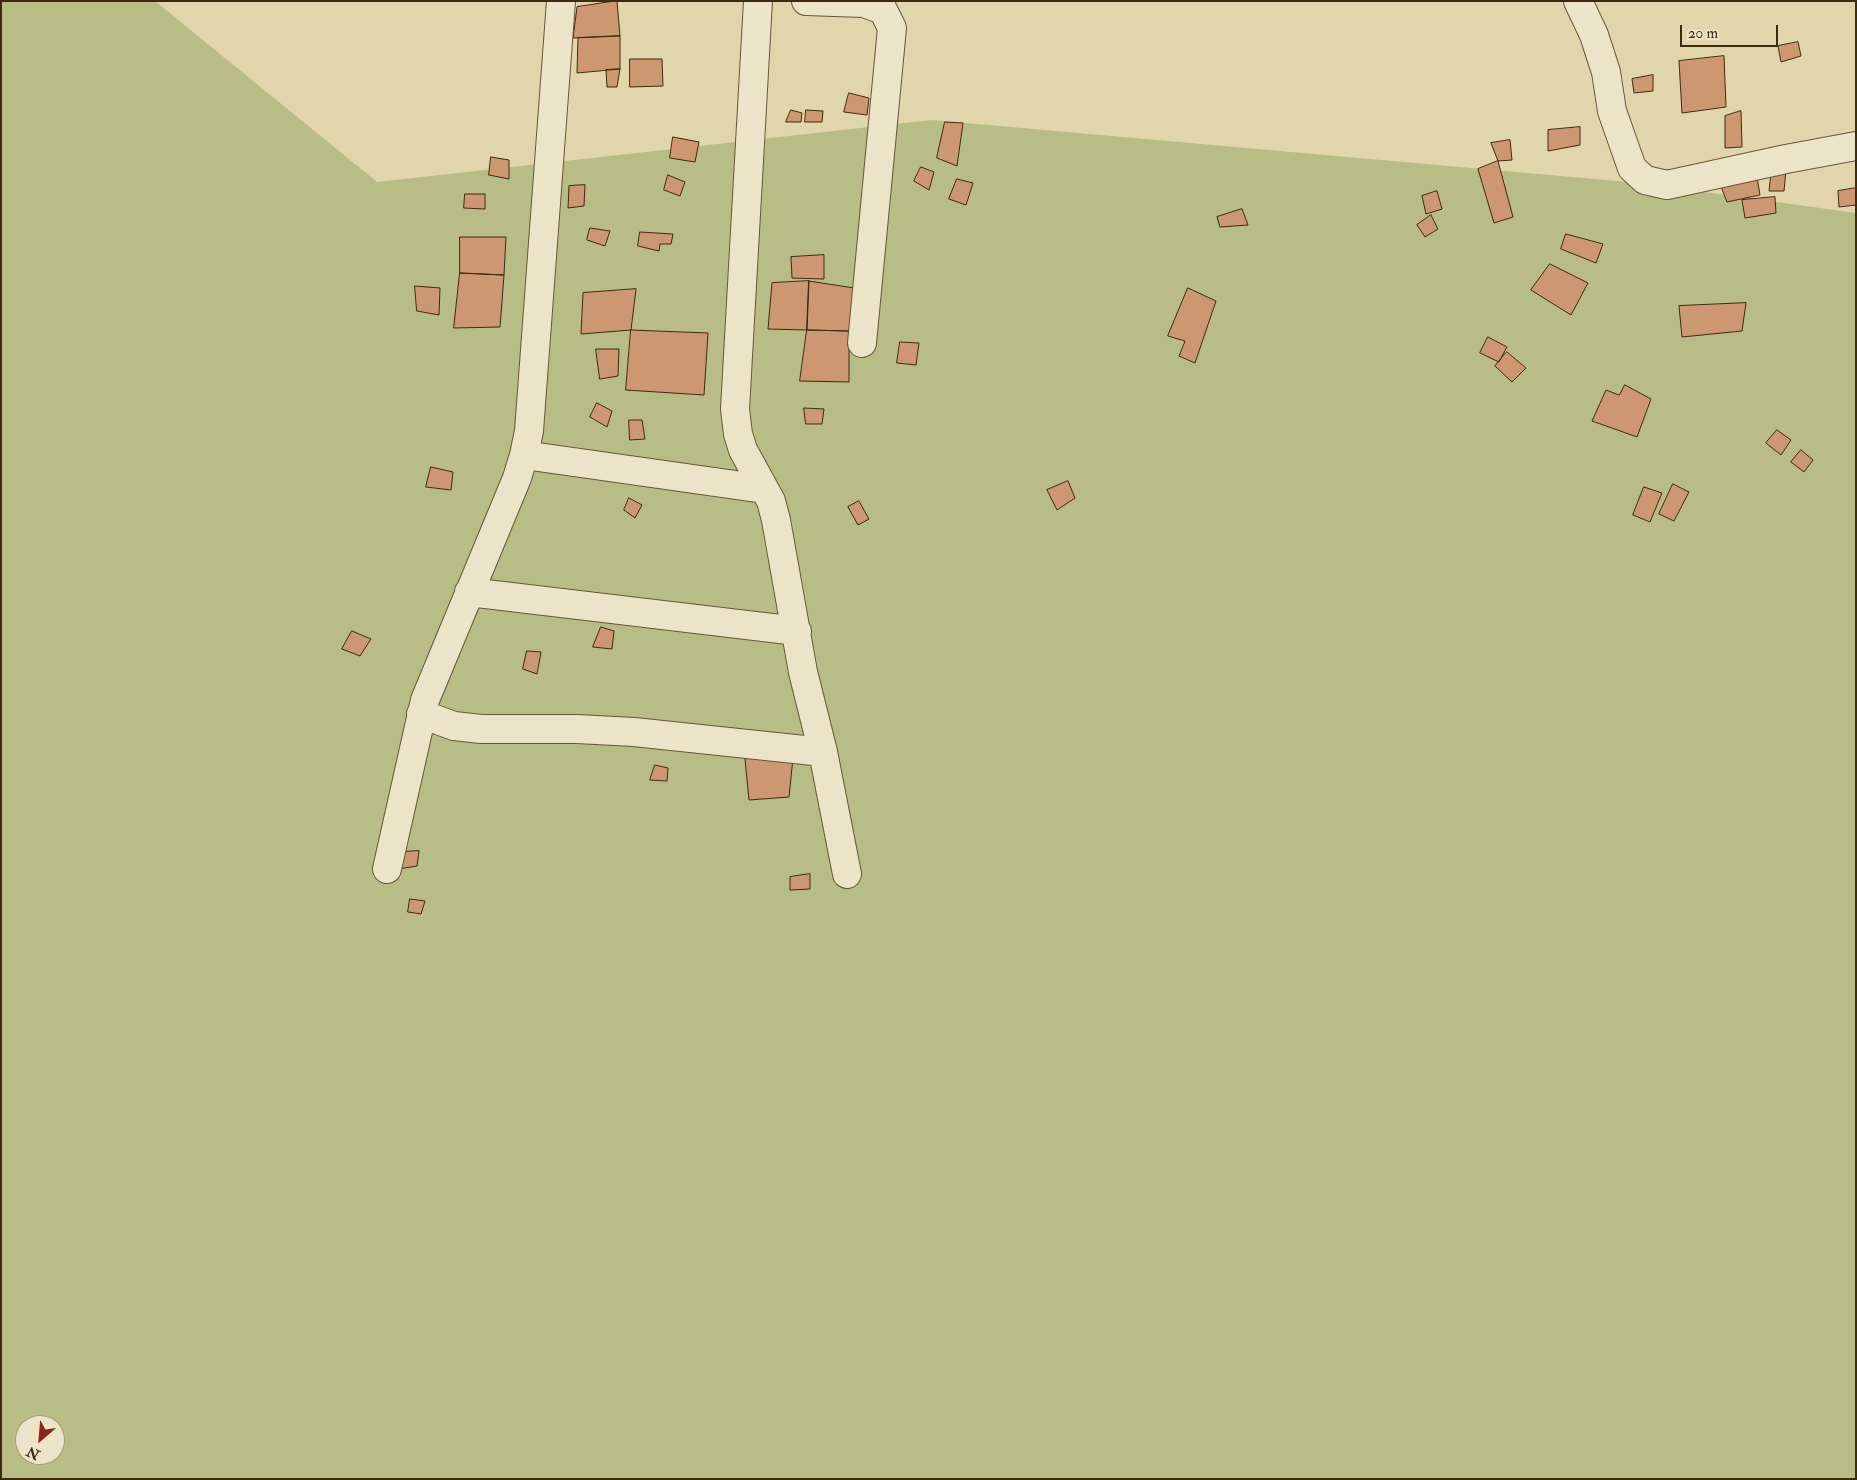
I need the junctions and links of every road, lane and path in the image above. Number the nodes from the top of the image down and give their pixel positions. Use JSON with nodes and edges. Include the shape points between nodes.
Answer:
{"nodes":[{"id":1,"x":561,"y":1,"type":"edge"},
{"id":2,"x":758,"y":1,"type":"edge"},
{"id":3,"x":806,"y":1,"type":"edge"},
{"id":4,"x":1578,"y":1,"type":"edge"},
{"id":5,"x":1856,"y":146,"type":"edge"},
{"id":6,"x":862,"y":343,"type":"dead end"},
{"id":7,"x":524,"y":455,"type":"junction"},
{"id":8,"x":764,"y":488,"type":"junction"},
{"id":9,"x":469,"y":592,"type":"junction"},
{"id":10,"x":797,"y":631,"type":"junction"},
{"id":11,"x":421,"y":714,"type":"junction"},
{"id":12,"x":823,"y":752,"type":"junction"},
{"id":13,"x":387,"y":868,"type":"dead end"},
{"id":14,"x":847,"y":874,"type":"dead end"}],
"edges":[{"from":1,"to":7,"type":"street","via":[[529,431]]},
{"from":2,"to":8,"type":"street","via":[[734,409],[743,450]]},
{"from":3,"to":6,"type":"street","via":[[864,3],[883,10],[892,28]]},
{"from":4,"to":5,"type":"street","via":[[1606,72],[1612,110],[1632,168],[1645,180],[1667,185]]},
{"from":7,"to":8,"type":"street"},
{"from":7,"to":9,"type":"street"},
{"from":8,"to":10,"type":"street","via":[[776,520]]},
{"from":9,"to":10,"type":"street"},
{"from":9,"to":11,"type":"street"},
{"from":10,"to":12,"type":"street","via":[[803,672]]},
{"from":11,"to":12,"type":"street","via":[[454,726],[482,729],[634,732]]},
{"from":11,"to":13,"type":"street"},
{"from":12,"to":14,"type":"street"}]}
